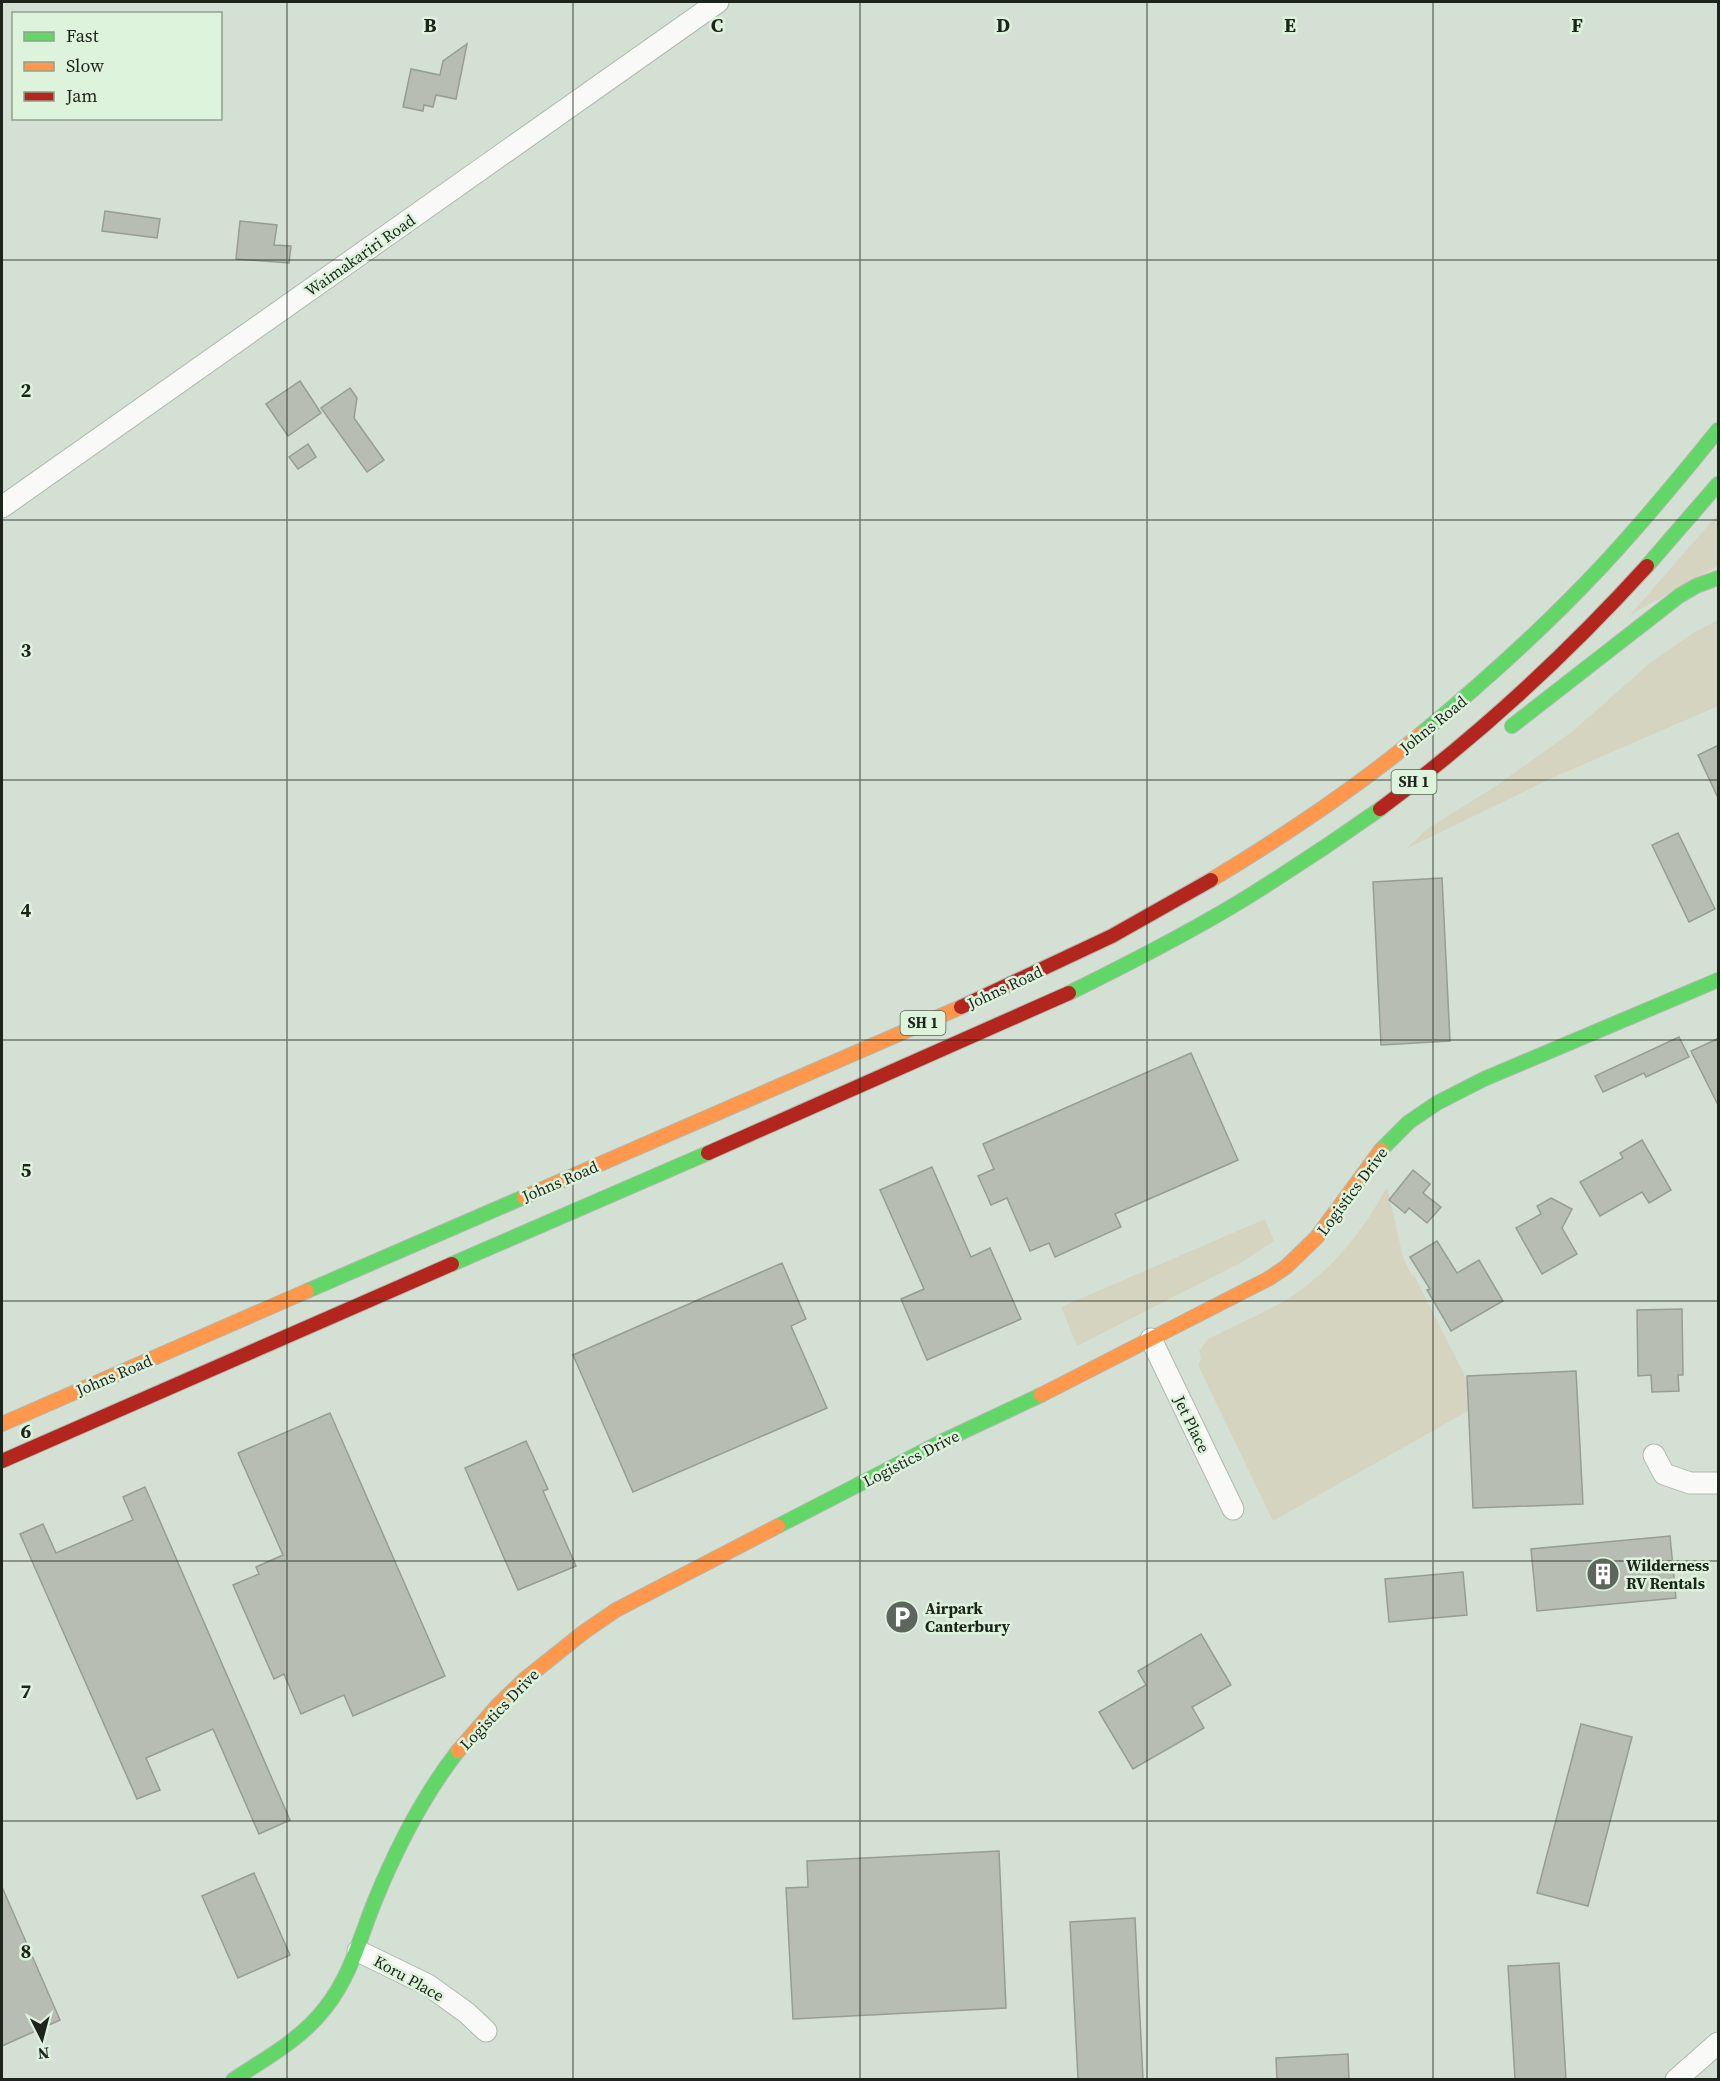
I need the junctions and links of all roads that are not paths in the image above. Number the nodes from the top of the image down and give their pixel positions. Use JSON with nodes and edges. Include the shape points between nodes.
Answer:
{"nodes":[{"id":1,"x":718,"y":2,"type":"edge"},
{"id":2,"x":1719,"y":430,"type":"edge"},
{"id":3,"x":1719,"y":484,"type":"edge"},
{"id":4,"x":2,"y":507,"type":"edge"},
{"id":5,"x":1719,"y":578,"type":"edge"},
{"id":6,"x":1504,"y":732,"type":"dead end"},
{"id":7,"x":1190,"y":947,"type":"dead end"},
{"id":8,"x":1719,"y":980,"type":"edge"},
{"id":9,"x":1050,"y":1003,"type":"junction"},
{"id":10,"x":1151,"y":1339,"type":"junction"},
{"id":11,"x":2,"y":1424,"type":"edge"},
{"id":12,"x":1654,"y":1455,"type":"dead end"},
{"id":13,"x":2,"y":1461,"type":"edge"},
{"id":14,"x":1719,"y":1483,"type":"edge"},
{"id":15,"x":1233,"y":1509,"type":"dead end"},
{"id":16,"x":358,"y":1951,"type":"junction"},
{"id":17,"x":486,"y":2031,"type":"dead end"},
{"id":18,"x":1719,"y":2043,"type":"edge"},
{"id":19,"x":232,"y":2079,"type":"edge"},
{"id":20,"x":1677,"y":2079,"type":"edge"}],
"edges":[{"from":1,"to":4,"type":"street","name":"Waimakariri Road"},
{"from":2,"to":11,"type":"main road","name":"Johns Road","number":"SH 1","via":[[1617,550],[1482,683],[1311,816],[1182,898],[993,993]]},
{"from":3,"to":9,"type":"main road","name":"Johns Road","number":"SH 1","via":[[1599,619],[1503,709],[1389,803],[1256,892],[1176,939]]},
{"from":5,"to":6,"type":"main road","via":[[1679,596]]},
{"from":7,"to":9,"type":"main road"},
{"from":8,"to":10,"type":"main road","name":"Logistics Drive","via":[[1484,1079],[1437,1103],[1409,1122],[1378,1153],[1317,1237],[1286,1267]]},
{"from":9,"to":13,"type":"main road","name":"Johns Road","number":"SH 1"},
{"from":10,"to":15,"type":"street","name":"Jet Place"},
{"from":10,"to":16,"type":"main road","name":"Logistics Drive","via":[[616,1610],[548,1658],[482,1722],[429,1792],[379,1890]]},
{"from":12,"to":14,"type":"street","via":[[1664,1474],[1690,1483]]},
{"from":16,"to":17,"type":"street","name":"Koru Place","via":[[428,1985]]},
{"from":16,"to":19,"type":"main road","name":"Logistics Drive","via":[[318,2016],[282,2049]]},
{"from":18,"to":20,"type":"street"}]}
